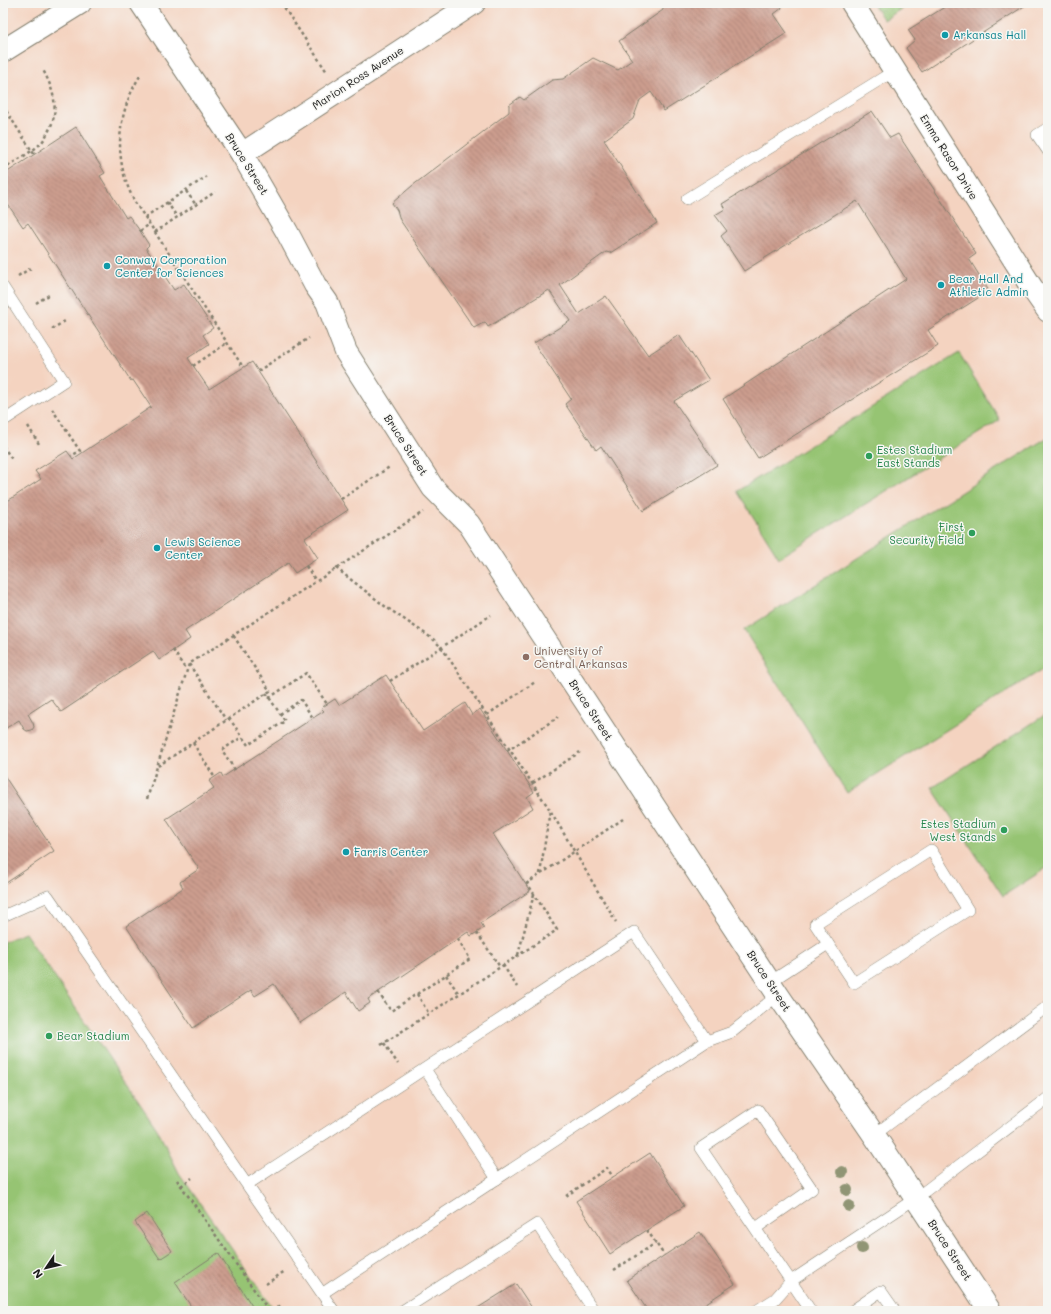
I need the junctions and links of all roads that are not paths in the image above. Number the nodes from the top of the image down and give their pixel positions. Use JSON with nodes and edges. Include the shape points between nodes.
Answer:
{"nodes":[{"id":1,"x":80,"y":3,"type":"edge"},
{"id":2,"x":141,"y":3,"type":"edge"},
{"id":3,"x":474,"y":3,"type":"edge"},
{"id":4,"x":852,"y":3,"type":"edge"},
{"id":5,"x":3,"y":51,"type":"edge"},
{"id":6,"x":894,"y":71,"type":"junction"},
{"id":7,"x":1048,"y":128,"type":"edge"},
{"id":8,"x":1048,"y":151,"type":"edge"},
{"id":9,"x":242,"y":154,"type":"junction"},
{"id":10,"x":687,"y":199,"type":"dead end"},
{"id":11,"x":3,"y":286,"type":"edge"},
{"id":12,"x":1048,"y":311,"type":"edge"},
{"id":13,"x":3,"y":421,"type":"edge"},
{"id":14,"x":3,"y":916,"type":"edge"},
{"id":15,"x":828,"y":944,"type":"junction"},
{"id":16,"x":774,"y":988,"type":"junction"},
{"id":17,"x":1048,"y":1006,"type":"edge"},
{"id":18,"x":707,"y":1041,"type":"junction"},
{"id":19,"x":425,"y":1069,"type":"junction"},
{"id":20,"x":1048,"y":1098,"type":"edge"},
{"id":21,"x":874,"y":1135,"type":"junction"},
{"id":22,"x":497,"y":1179,"type":"junction"},
{"id":23,"x":248,"y":1184,"type":"junction"},
{"id":24,"x":916,"y":1198,"type":"junction"},
{"id":25,"x":756,"y":1228,"type":"junction"},
{"id":26,"x":791,"y":1281,"type":"junction"},
{"id":27,"x":323,"y":1293,"type":"junction"},
{"id":28,"x":334,"y":1311,"type":"edge"},
{"id":29,"x":402,"y":1311,"type":"edge"},
{"id":30,"x":594,"y":1311,"type":"edge"},
{"id":31,"x":756,"y":1311,"type":"edge"},
{"id":32,"x":812,"y":1311,"type":"edge"},
{"id":33,"x":852,"y":1311,"type":"edge"},
{"id":34,"x":895,"y":1311,"type":"edge"},
{"id":35,"x":990,"y":1311,"type":"edge"}],
"edges":[{"from":1,"to":5,"type":"street"},
{"from":2,"to":9,"type":"street","name":"Bruce Street"},
{"from":3,"to":9,"type":"street","name":"Marion Ross Avenue"},
{"from":4,"to":6,"type":"street","name":"Emma Rasor Drive"},
{"from":6,"to":10,"type":"lane"},
{"from":6,"to":12,"type":"street","name":"Emma Rasor Drive"},
{"from":7,"to":8,"type":"lane","via":[[1037,134]]},
{"from":9,"to":16,"type":"street","name":"Bruce Street","via":[[326,302],[346,352],[433,488],[469,524]]},
{"from":11,"to":13,"type":"lane","via":[[64,381]]},
{"from":14,"to":23,"type":"lane","via":[[48,896]]},
{"from":15,"to":15,"type":"lane","via":[[854,983],[968,910],[930,850],[815,924]]},
{"from":15,"to":16,"type":"lane"},
{"from":16,"to":18,"type":"lane","via":[[732,1032]]},
{"from":16,"to":21,"type":"street","name":"Bruce Street"},
{"from":17,"to":21,"type":"lane"},
{"from":18,"to":19,"type":"lane","via":[[634,932]]},
{"from":18,"to":22,"type":"lane"},
{"from":19,"to":22,"type":"lane"},
{"from":19,"to":23,"type":"lane"},
{"from":20,"to":24,"type":"lane"},
{"from":21,"to":24,"type":"street","name":"Bruce Street"},
{"from":22,"to":27,"type":"lane"},
{"from":23,"to":27,"type":"lane"},
{"from":24,"to":26,"type":"lane"},
{"from":24,"to":35,"type":"street","name":"Bruce Street"},
{"from":25,"to":25,"type":"lane","via":[[701,1148],[758,1110],[812,1190]]},
{"from":25,"to":26,"type":"lane"},
{"from":26,"to":31,"type":"lane","via":[[775,1299]]},
{"from":26,"to":32,"type":"lane"},
{"from":27,"to":28,"type":"lane"},
{"from":29,"to":30,"type":"lane","via":[[537,1224]]},
{"from":33,"to":34,"type":"lane","via":[[881,1291]]}]}
